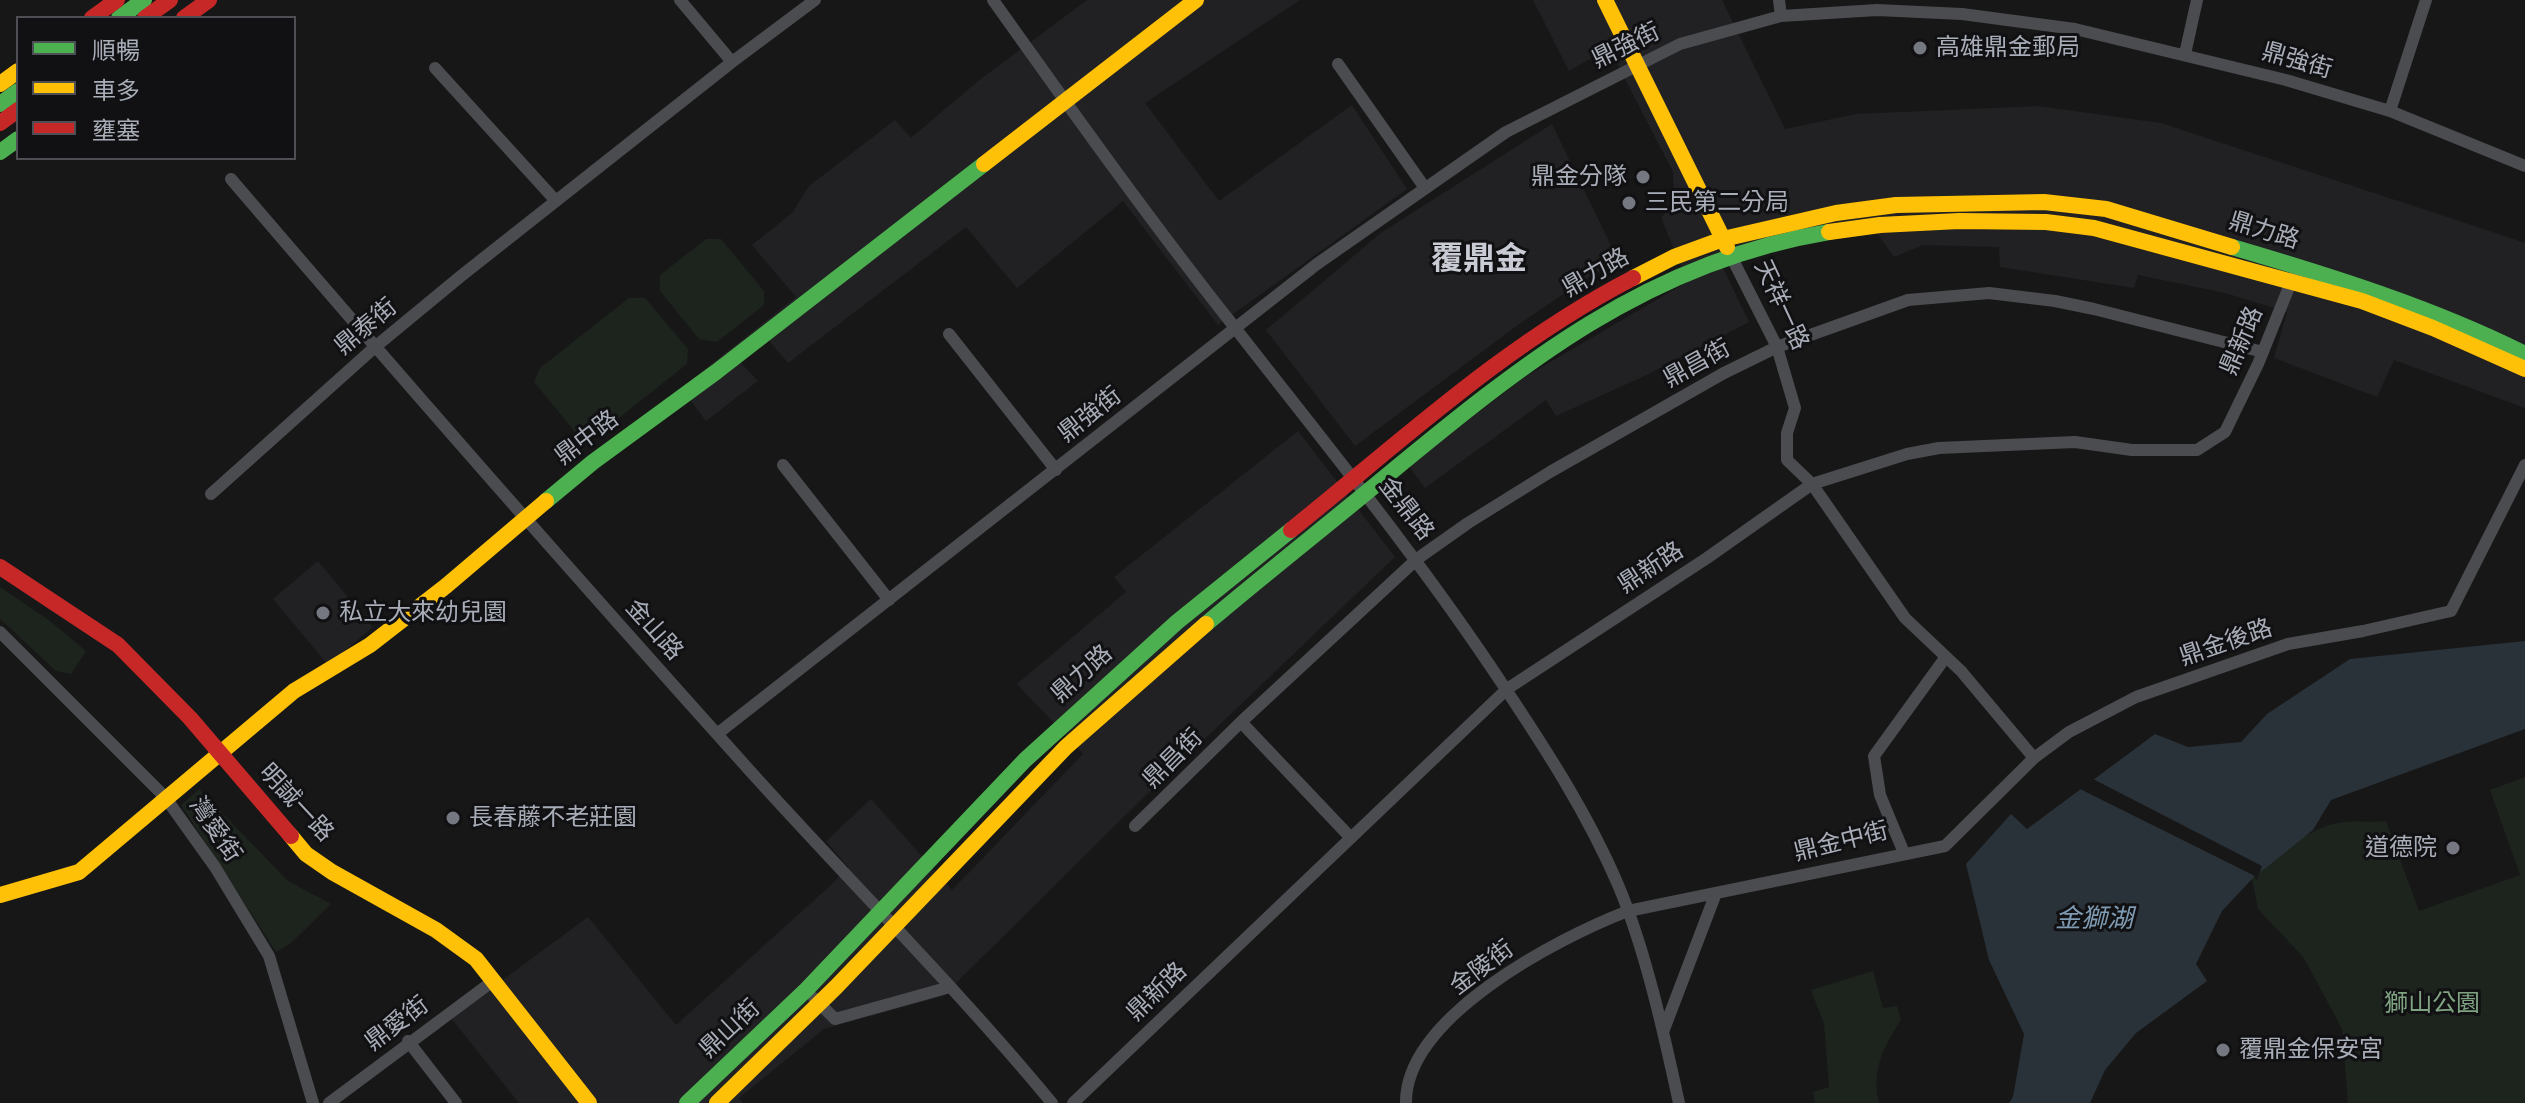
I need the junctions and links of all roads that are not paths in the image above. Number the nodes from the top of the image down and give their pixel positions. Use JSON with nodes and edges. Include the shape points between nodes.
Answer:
{"nodes":[{"id":1,"x":117,"y":0,"type":"edge"},
{"id":2,"x":144,"y":0,"type":"edge"},
{"id":3,"x":170,"y":0,"type":"edge"},
{"id":4,"x":209,"y":0,"type":"edge"},
{"id":5,"x":680,"y":0,"type":"edge"},
{"id":6,"x":815,"y":0,"type":"edge"},
{"id":7,"x":993,"y":0,"type":"edge"},
{"id":8,"x":1196,"y":0,"type":"edge"},
{"id":9,"x":1605,"y":0,"type":"edge"},
{"id":10,"x":1779,"y":0,"type":"edge"},
{"id":11,"x":1962,"y":0,"type":"edge"},
{"id":12,"x":2197,"y":0,"type":"edge"},
{"id":13,"x":2426,"y":0,"type":"edge"},
{"id":14,"x":1962,"y":14,"type":"junction"},
{"id":15,"x":95,"y":16,"type":"edge"},
{"id":16,"x":122,"y":16,"type":"edge"},
{"id":17,"x":148,"y":16,"type":"edge"},
{"id":18,"x":187,"y":16,"type":"edge"},
{"id":19,"x":1781,"y":16,"type":"junction"},
{"id":20,"x":2185,"y":54,"type":"junction"},
{"id":21,"x":732,"y":62,"type":"junction"},
{"id":22,"x":1338,"y":64,"type":"dead end"},
{"id":23,"x":1639,"y":65,"type":"junction"},
{"id":24,"x":435,"y":68,"type":"dead end"},
{"id":25,"x":1063,"y":102,"type":"junction"},
{"id":26,"x":2390,"y":111,"type":"junction"},
{"id":27,"x":2525,"y":166,"type":"edge"},
{"id":28,"x":231,"y":179,"type":"dead end"},
{"id":29,"x":1425,"y":188,"type":"junction"},
{"id":30,"x":556,"y":201,"type":"junction"},
{"id":31,"x":1723,"y":239,"type":"junction"},
{"id":32,"x":1731,"y":256,"type":"junction"},
{"id":33,"x":2294,"y":274,"type":"junction"},
{"id":34,"x":1236,"y":329,"type":"junction"},
{"id":35,"x":949,"y":334,"type":"dead end"},
{"id":36,"x":375,"y":347,"type":"junction"},
{"id":37,"x":1777,"y":347,"type":"junction"},
{"id":38,"x":2263,"y":352,"type":"junction"},
{"id":39,"x":2525,"y":354,"type":"edge"},
{"id":40,"x":2525,"y":369,"type":"edge"},
{"id":41,"x":783,"y":465,"type":"dead end"},
{"id":42,"x":2525,"y":465,"type":"edge"},
{"id":43,"x":1056,"y":470,"type":"junction"},
{"id":44,"x":1354,"y":479,"type":"junction"},
{"id":45,"x":1812,"y":484,"type":"junction"},
{"id":46,"x":211,"y":494,"type":"dead end"},
{"id":47,"x":1365,"y":494,"type":"junction"},
{"id":48,"x":523,"y":518,"type":"junction"},
{"id":49,"x":1417,"y":559,"type":"junction"},
{"id":50,"x":0,"y":567,"type":"edge"},
{"id":51,"x":889,"y":600,"type":"junction"},
{"id":52,"x":0,"y":632,"type":"edge"},
{"id":53,"x":1945,"y":658,"type":"junction"},
{"id":54,"x":1507,"y":689,"type":"junction"},
{"id":55,"x":1241,"y":722,"type":"junction"},
{"id":56,"x":717,"y":734,"type":"junction"},
{"id":57,"x":219,"y":753,"type":"junction"},
{"id":58,"x":2034,"y":758,"type":"junction"},
{"id":59,"x":165,"y":797,"type":"junction"},
{"id":60,"x":1135,"y":826,"type":"dead end"},
{"id":61,"x":1351,"y":838,"type":"junction"},
{"id":62,"x":1904,"y":853,"type":"junction"},
{"id":63,"x":1716,"y":893,"type":"junction"},
{"id":64,"x":0,"y":895,"type":"edge"},
{"id":65,"x":1628,"y":911,"type":"junction"},
{"id":66,"x":880,"y":912,"type":"junction"},
{"id":67,"x":893,"y":927,"type":"junction"},
{"id":68,"x":493,"y":981,"type":"junction"},
{"id":69,"x":950,"y":987,"type":"junction"},
{"id":70,"x":806,"y":990,"type":"junction"},
{"id":71,"x":821,"y":1005,"type":"junction"},
{"id":72,"x":1663,"y":1032,"type":"junction"},
{"id":73,"x":408,"y":1041,"type":"junction"},
{"id":74,"x":313,"y":1103,"type":"edge"},
{"id":75,"x":329,"y":1103,"type":"edge"},
{"id":76,"x":456,"y":1103,"type":"edge"},
{"id":77,"x":589,"y":1103,"type":"edge"},
{"id":78,"x":687,"y":1103,"type":"edge"},
{"id":79,"x":717,"y":1103,"type":"edge"},
{"id":80,"x":1052,"y":1103,"type":"edge"},
{"id":81,"x":1073,"y":1103,"type":"edge"},
{"id":82,"x":1406,"y":1103,"type":"edge"},
{"id":83,"x":1679,"y":1103,"type":"edge"}],
"edges":[{"from":1,"to":15,"type":"street"},
{"from":2,"to":16,"type":"street"},
{"from":3,"to":17,"type":"street"},
{"from":4,"to":18,"type":"street"},
{"from":5,"to":21,"type":"street"},
{"from":6,"to":21,"type":"street","name":"鼎泰街"},
{"from":7,"to":25,"type":"street","name":"金鼎路"},
{"from":8,"to":25,"type":"street","name":"鼎中路"},
{"from":9,"to":23,"type":"street","name":"天祥一路"},
{"from":10,"to":19,"type":"street"},
{"from":11,"to":14,"type":"street"},
{"from":12,"to":20,"type":"street"},
{"from":13,"to":26,"type":"street"},
{"from":14,"to":19,"type":"street","name":"鼎強街","via":[[1877,10]]},
{"from":14,"to":20,"type":"street","name":"鼎強街","via":[[2075,29]]},
{"from":19,"to":23,"type":"street","name":"鼎強街","via":[[1680,44]]},
{"from":20,"to":26,"type":"street","name":"鼎強街"},
{"from":21,"to":30,"type":"street","name":"鼎泰街"},
{"from":22,"to":29,"type":"street"},
{"from":23,"to":29,"type":"street","name":"鼎強街","via":[[1506,132]]},
{"from":23,"to":31,"type":"street","name":"天祥一路"},
{"from":24,"to":30,"type":"street"},
{"from":25,"to":34,"type":"street","name":"金鼎路"},
{"from":25,"to":48,"type":"street","name":"鼎中路"},
{"from":26,"to":27,"type":"street","name":"鼎強街"},
{"from":28,"to":36,"type":"street","name":"金山路"},
{"from":29,"to":34,"type":"street","name":"鼎強街"},
{"from":30,"to":36,"type":"street","name":"鼎泰街"},
{"from":31,"to":32,"type":"street","name":"天祥一路"},
{"from":31,"to":33,"type":"street","name":"鼎力路","via":[[1896,205],[2044,202],[2130,215]]},
{"from":31,"to":44,"type":"street","name":"鼎力路","via":[[1674,257],[1535,336],[1463,387]]},
{"from":32,"to":33,"type":"street","name":"鼎力路","via":[[1815,234],[1887,223],[2034,221],[2090,227]]},
{"from":32,"to":37,"type":"street","name":"天祥一路"},
{"from":32,"to":47,"type":"street","name":"鼎力路","via":[[1629,300],[1534,358]]},
{"from":33,"to":38,"type":"street","name":"鼎新路"},
{"from":33,"to":39,"type":"street","name":"鼎力路","via":[[2475,329]]},
{"from":33,"to":40,"type":"street","name":"鼎力路"},
{"from":34,"to":43,"type":"street","name":"鼎強街"},
{"from":34,"to":44,"type":"street","name":"金鼎路"},
{"from":35,"to":43,"type":"street"},
{"from":36,"to":46,"type":"street","name":"鼎泰街"},
{"from":36,"to":48,"type":"street","name":"金山路"},
{"from":37,"to":38,"type":"street","name":"鼎昌街","via":[[1908,300],[1989,293],[2081,306]]},
{"from":37,"to":45,"type":"street","name":"天祥一路","via":[[1795,408],[1785,456]]},
{"from":37,"to":49,"type":"street","name":"鼎昌街","via":[[1550,472]]},
{"from":38,"to":45,"type":"street","name":"鼎新路","via":[[2225,432],[2197,450],[2132,450],[2075,442],[1939,448]]},
{"from":41,"to":51,"type":"street"},
{"from":42,"to":58,"type":"street","name":"鼎金後路","via":[[2451,611],[2288,644],[2136,697],[2069,732]]},
{"from":43,"to":51,"type":"street","name":"鼎強街"},
{"from":44,"to":47,"type":"street","name":"金鼎路"},
{"from":44,"to":66,"type":"street","name":"鼎力路","via":[[1107,683],[1021,764]]},
{"from":45,"to":53,"type":"street","name":"天祥一路","via":[[1905,618]]},
{"from":45,"to":54,"type":"street","name":"鼎新路"},
{"from":47,"to":49,"type":"street","name":"金鼎路"},
{"from":47,"to":67,"type":"street","name":"鼎力路","via":[[1119,696]]},
{"from":48,"to":56,"type":"street","name":"金山路"},
{"from":48,"to":57,"type":"street","name":"鼎中路","via":[[370,645],[294,691]]},
{"from":49,"to":54,"type":"street","name":"金鼎路"},
{"from":49,"to":55,"type":"street","name":"鼎昌街"},
{"from":50,"to":57,"type":"street","name":"明誠一路","via":[[118,645]]},
{"from":51,"to":56,"type":"street","name":"鼎強街"},
{"from":52,"to":59,"type":"street","name":"灣愛街"},
{"from":53,"to":58,"type":"street","name":"天祥一路"},
{"from":53,"to":62,"type":"street","name":"鼎金中街","via":[[1874,756],[1880,795]]},
{"from":54,"to":61,"type":"street","name":"鼎新路"},
{"from":54,"to":65,"type":"street","name":"金鼎路","via":[[1558,766]]},
{"from":55,"to":60,"type":"street","name":"鼎昌街"},
{"from":55,"to":61,"type":"street"},
{"from":56,"to":66,"type":"street","name":"金山路"},
{"from":57,"to":59,"type":"street","name":"鼎中路"},
{"from":57,"to":68,"type":"street","name":"明誠一路","via":[[306,854],[436,930],[476,959]]},
{"from":58,"to":62,"type":"street","name":"鼎金後路","via":[[1945,846]]},
{"from":59,"to":64,"type":"street","name":"鼎中路","via":[[79,872]]},
{"from":59,"to":74,"type":"street","name":"灣愛街","via":[[269,956]]},
{"from":61,"to":81,"type":"street","name":"鼎新路"},
{"from":62,"to":63,"type":"street","name":"鼎金中街"},
{"from":63,"to":65,"type":"street","name":"鼎金中街"},
{"from":63,"to":72,"type":"street"},
{"from":65,"to":72,"type":"street","name":"金鼎路"},
{"from":65,"to":82,"type":"street","name":"金陵街","via":[[1583,928],[1513,968],[1467,1004],[1414,1064]]},
{"from":66,"to":67,"type":"street","name":"金山路"},
{"from":66,"to":70,"type":"street","name":"鼎山街"},
{"from":67,"to":69,"type":"street","name":"金山路"},
{"from":67,"to":71,"type":"street","name":"鼎山街"},
{"from":68,"to":73,"type":"street","name":"鼎愛街"},
{"from":68,"to":77,"type":"street","name":"明誠一路"},
{"from":69,"to":71,"type":"street","via":[[835,1019]]},
{"from":69,"to":80,"type":"street","name":"金山路"},
{"from":70,"to":71,"type":"street"},
{"from":70,"to":78,"type":"street","name":"鼎山街"},
{"from":71,"to":79,"type":"street","name":"鼎山街"},
{"from":72,"to":83,"type":"street","name":"金鼎路"},
{"from":73,"to":75,"type":"street","name":"鼎愛街"},
{"from":73,"to":76,"type":"street"}]}
